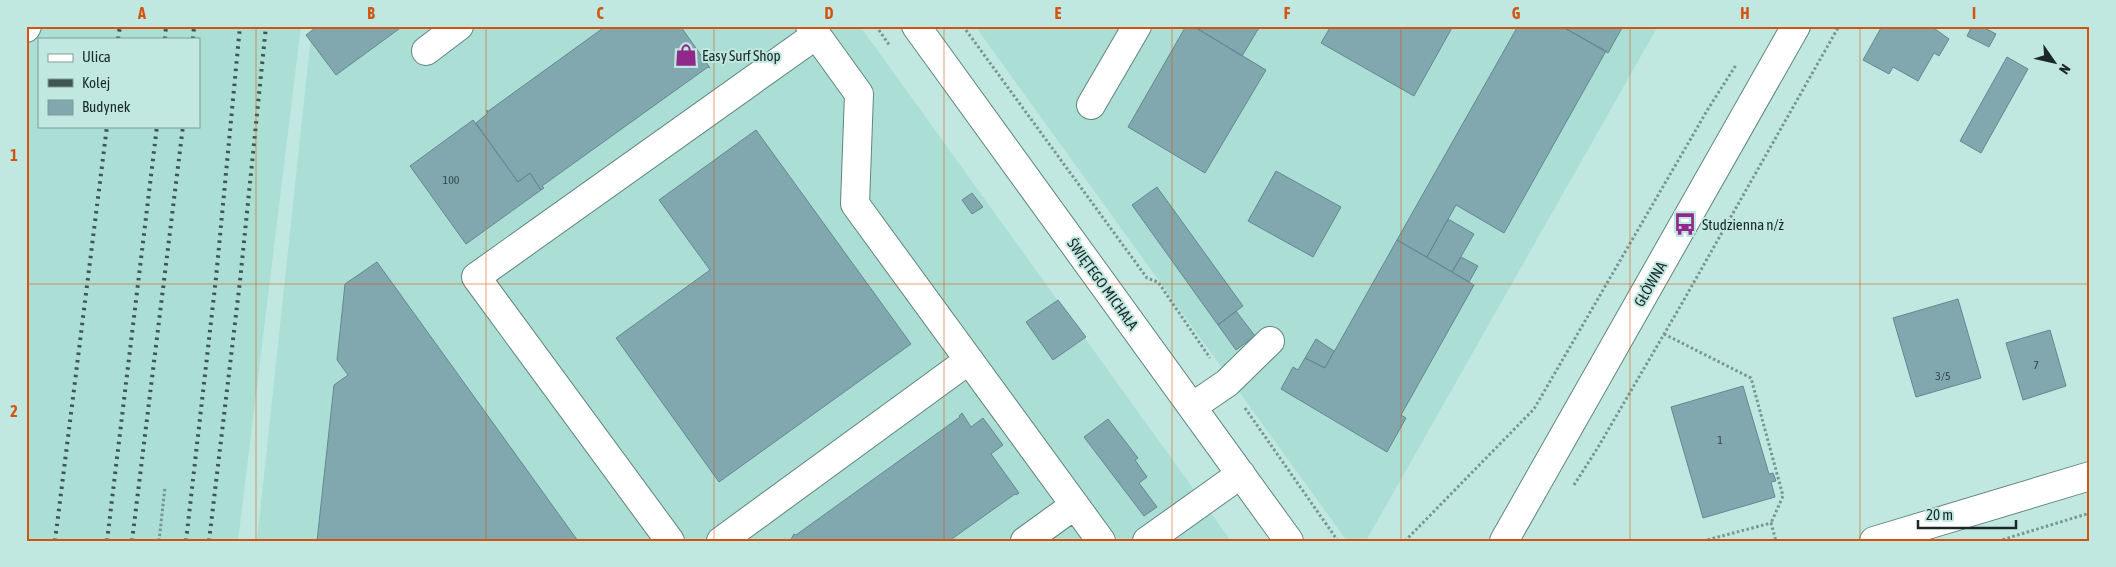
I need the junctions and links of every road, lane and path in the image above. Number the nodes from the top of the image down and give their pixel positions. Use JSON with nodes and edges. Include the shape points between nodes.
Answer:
{"nodes":[{"id":1,"x":460,"y":26,"type":"edge"},
{"id":2,"x":916,"y":26,"type":"edge"},
{"id":3,"x":963,"y":26,"type":"edge"},
{"id":4,"x":1137,"y":26,"type":"edge"},
{"id":5,"x":1796,"y":26,"type":"edge"},
{"id":6,"x":1839,"y":26,"type":"edge"},
{"id":7,"x":813,"y":31,"type":"edge"},
{"id":8,"x":426,"y":51,"type":"dead end"},
{"id":9,"x":1737,"y":63,"type":"dead end"},
{"id":10,"x":1091,"y":105,"type":"dead end"},
{"id":11,"x":1664,"y":334,"type":"junction"},
{"id":12,"x":1270,"y":341,"type":"dead end"},
{"id":13,"x":969,"y":360,"type":"junction"},
{"id":14,"x":1227,"y":383,"type":"junction"},
{"id":15,"x":1192,"y":407,"type":"junction"},
{"id":16,"x":1241,"y":474,"type":"junction"},
{"id":17,"x":2090,"y":476,"type":"edge"},
{"id":18,"x":165,"y":487,"type":"dead end"},
{"id":19,"x":1570,"y":490,"type":"dead end"},
{"id":20,"x":1075,"y":505,"type":"junction"},
{"id":21,"x":2090,"y":513,"type":"edge"},
{"id":22,"x":1771,"y":523,"type":"junction"},
{"id":23,"x":1157,"y":538,"type":"edge"},
{"id":24,"x":159,"y":541,"type":"edge"},
{"id":25,"x":670,"y":541,"type":"edge"},
{"id":26,"x":721,"y":541,"type":"edge"},
{"id":27,"x":1025,"y":541,"type":"edge"},
{"id":28,"x":1101,"y":541,"type":"edge"},
{"id":29,"x":1289,"y":541,"type":"edge"},
{"id":30,"x":1338,"y":541,"type":"edge"},
{"id":31,"x":1405,"y":541,"type":"edge"},
{"id":32,"x":1504,"y":541,"type":"edge"},
{"id":33,"x":1703,"y":541,"type":"edge"},
{"id":34,"x":1776,"y":541,"type":"edge"},
{"id":35,"x":1874,"y":541,"type":"edge"},
{"id":36,"x":1998,"y":541,"type":"edge"}],
"edges":[{"from":1,"to":8,"type":"street"},
{"from":2,"to":15,"type":"street","name":"ŚWIĘTEGO MICHAŁA"},
{"from":3,"to":14,"type":"path","via":[[1147,278],[1158,282]]},
{"from":4,"to":10,"type":"street"},
{"from":5,"to":32,"type":"street","name":"GŁÓWNA"},
{"from":6,"to":11,"type":"path"},
{"from":7,"to":13,"type":"street","via":[[860,94],[855,204]]},
{"from":7,"to":25,"type":"street","via":[[476,278]]},
{"from":9,"to":31,"type":"path","via":[[1534,409]]},
{"from":11,"to":19,"type":"path"},
{"from":11,"to":22,"type":"path","via":[[1751,378],[1783,496]]},
{"from":12,"to":14,"type":"street"},
{"from":13,"to":20,"type":"street"},
{"from":13,"to":26,"type":"street"},
{"from":14,"to":15,"type":"street"},
{"from":14,"to":30,"type":"path"},
{"from":15,"to":16,"type":"street","name":"ŚWIĘTEGO MICHAŁA"},
{"from":16,"to":23,"type":"street"},
{"from":16,"to":29,"type":"street","name":"ŚWIĘTEGO MICHAŁA"},
{"from":17,"to":35,"type":"street"},
{"from":18,"to":24,"type":"path"},
{"from":20,"to":27,"type":"street"},
{"from":20,"to":28,"type":"street"},
{"from":21,"to":36,"type":"path"},
{"from":22,"to":33,"type":"path"},
{"from":22,"to":34,"type":"path"}]}
